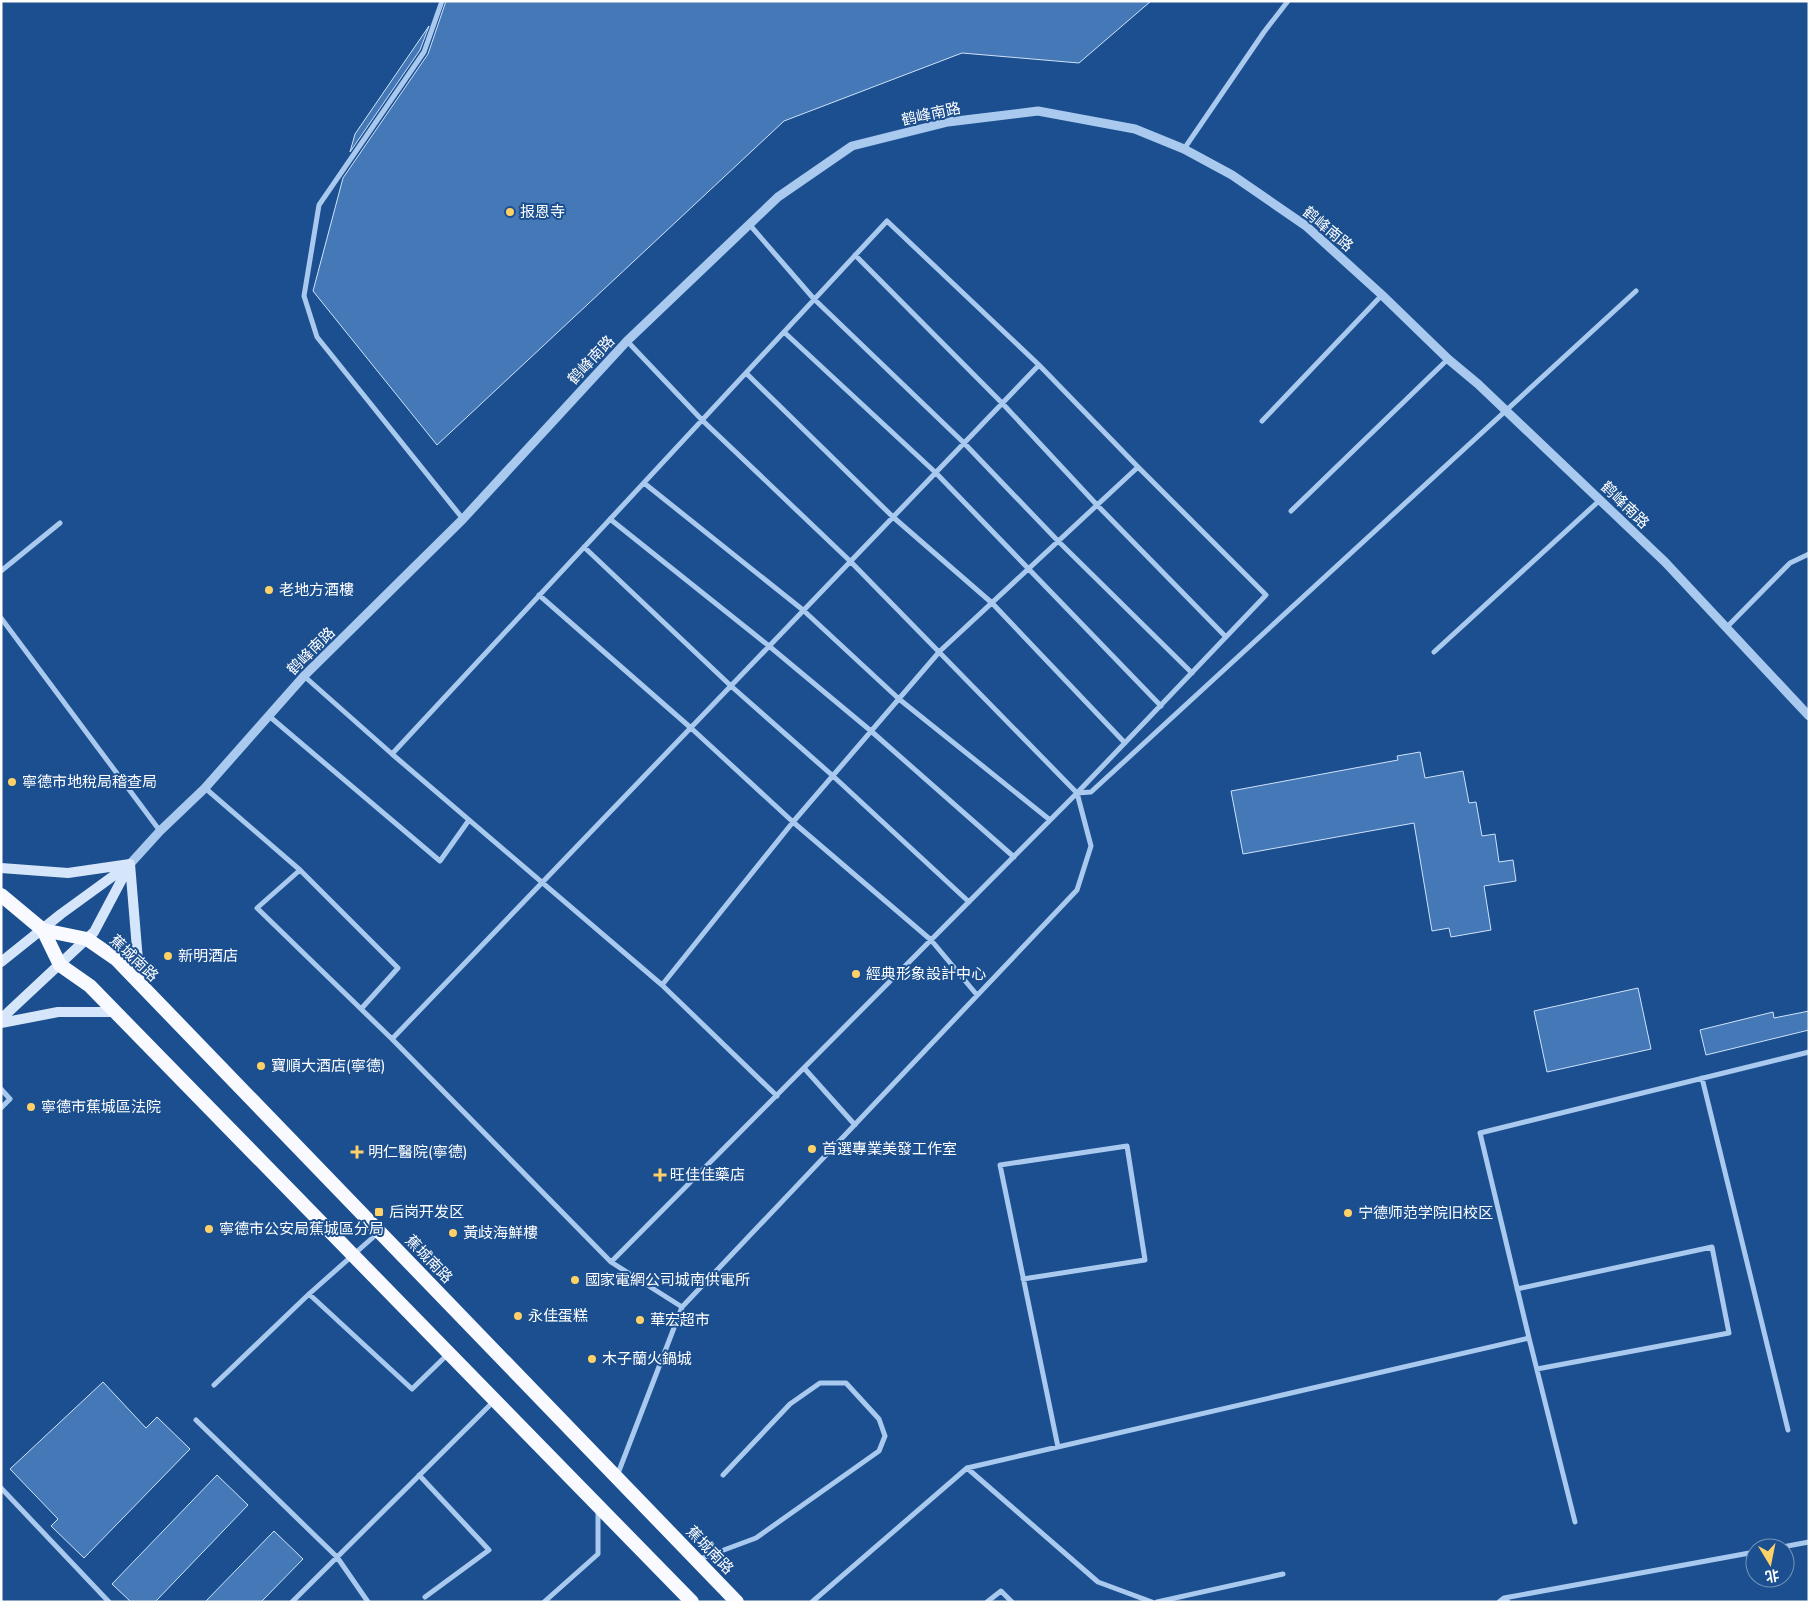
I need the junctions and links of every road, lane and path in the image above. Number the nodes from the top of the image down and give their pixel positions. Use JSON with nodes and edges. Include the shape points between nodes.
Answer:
{"nodes":[{"id":1,"x":442,"y":1,"type":"edge"},
{"id":2,"x":1288,"y":1,"type":"edge"},
{"id":3,"x":1184,"y":149,"type":"junction"},
{"id":4,"x":750,"y":224,"type":"junction"},
{"id":5,"x":855,"y":255,"type":"junction"},
{"id":6,"x":1636,"y":291,"type":"dead end"},
{"id":7,"x":1382,"y":295,"type":"junction"},
{"id":8,"x":814,"y":299,"type":"junction"},
{"id":9,"x":784,"y":332,"type":"junction"},
{"id":10,"x":627,"y":341,"type":"junction"},
{"id":11,"x":1448,"y":359,"type":"junction"},
{"id":12,"x":1039,"y":364,"type":"junction"},
{"id":13,"x":746,"y":373,"type":"junction"},
{"id":14,"x":1002,"y":403,"type":"junction"},
{"id":15,"x":1507,"y":412,"type":"junction"},
{"id":16,"x":702,"y":420,"type":"junction"},
{"id":17,"x":1262,"y":421,"type":"dead end"},
{"id":18,"x":964,"y":443,"type":"junction"},
{"id":19,"x":1138,"y":467,"type":"junction"},
{"id":20,"x":935,"y":472,"type":"junction"},
{"id":21,"x":644,"y":483,"type":"junction"},
{"id":22,"x":1600,"y":500,"type":"junction"},
{"id":23,"x":1098,"y":505,"type":"junction"},
{"id":24,"x":1291,"y":510,"type":"dead end"},
{"id":25,"x":893,"y":517,"type":"junction"},
{"id":26,"x":463,"y":519,"type":"junction"},
{"id":27,"x":610,"y":519,"type":"junction"},
{"id":28,"x":60,"y":523,"type":"dead end"},
{"id":29,"x":1058,"y":541,"type":"junction"},
{"id":30,"x":584,"y":547,"type":"junction"},
{"id":31,"x":1809,"y":554,"type":"edge"},
{"id":32,"x":850,"y":561,"type":"junction"},
{"id":33,"x":1029,"y":569,"type":"junction"},
{"id":34,"x":1,"y":571,"type":"edge"},
{"id":35,"x":539,"y":595,"type":"junction"},
{"id":36,"x":992,"y":603,"type":"junction"},
{"id":37,"x":803,"y":610,"type":"junction"},
{"id":38,"x":1,"y":618,"type":"edge"},
{"id":39,"x":1726,"y":628,"type":"junction"},
{"id":40,"x":1226,"y":637,"type":"junction"},
{"id":41,"x":769,"y":646,"type":"junction"},
{"id":42,"x":940,"y":651,"type":"junction"},
{"id":43,"x":1434,"y":652,"type":"dead end"},
{"id":44,"x":1192,"y":673,"type":"junction"},
{"id":45,"x":304,"y":676,"type":"junction"},
{"id":46,"x":730,"y":686,"type":"junction"},
{"id":47,"x":899,"y":698,"type":"junction"},
{"id":48,"x":1161,"y":706,"type":"junction"},
{"id":49,"x":270,"y":716,"type":"junction"},
{"id":50,"x":1809,"y":716,"type":"edge"},
{"id":51,"x":691,"y":728,"type":"junction"},
{"id":52,"x":871,"y":731,"type":"junction"},
{"id":53,"x":1125,"y":743,"type":"junction"},
{"id":54,"x":392,"y":754,"type":"junction"},
{"id":55,"x":833,"y":776,"type":"junction"},
{"id":56,"x":205,"y":788,"type":"junction"},
{"id":57,"x":1077,"y":793,"type":"junction"},
{"id":58,"x":470,"y":820,"type":"junction"},
{"id":59,"x":1050,"y":820,"type":"junction"},
{"id":60,"x":793,"y":822,"type":"junction"},
{"id":61,"x":160,"y":831,"type":"junction"},
{"id":62,"x":1014,"y":857,"type":"junction"},
{"id":63,"x":130,"y":864,"type":"junction"},
{"id":64,"x":1,"y":868,"type":"edge"},
{"id":65,"x":300,"y":870,"type":"junction"},
{"id":66,"x":542,"y":882,"type":"junction"},
{"id":67,"x":1,"y":895,"type":"edge"},
{"id":68,"x":970,"y":902,"type":"junction"},
{"id":69,"x":43,"y":930,"type":"junction"},
{"id":70,"x":88,"y":938,"type":"junction"},
{"id":71,"x":931,"y":940,"type":"junction"},
{"id":72,"x":1,"y":962,"type":"edge"},
{"id":73,"x":60,"y":965,"type":"junction"},
{"id":74,"x":140,"y":984,"type":"junction"},
{"id":75,"x":662,"y":986,"type":"junction"},
{"id":76,"x":977,"y":995,"type":"junction"},
{"id":77,"x":361,"y":1009,"type":"junction"},
{"id":78,"x":116,"y":1012,"type":"junction"},
{"id":79,"x":1,"y":1019,"type":"edge"},
{"id":80,"x":1,"y":1023,"type":"edge"},
{"id":81,"x":392,"y":1039,"type":"junction"},
{"id":82,"x":1809,"y":1052,"type":"edge"},
{"id":83,"x":804,"y":1068,"type":"junction"},
{"id":84,"x":1702,"y":1078,"type":"junction"},
{"id":85,"x":1,"y":1089,"type":"edge"},
{"id":86,"x":777,"y":1096,"type":"junction"},
{"id":87,"x":1,"y":1108,"type":"edge"},
{"id":88,"x":855,"y":1125,"type":"junction"},
{"id":89,"x":380,"y":1232,"type":"junction"},
{"id":90,"x":353,"y":1254,"type":"junction"},
{"id":91,"x":611,"y":1262,"type":"junction"},
{"id":92,"x":1023,"y":1279,"type":"junction"},
{"id":93,"x":1517,"y":1289,"type":"junction"},
{"id":94,"x":309,"y":1294,"type":"junction"},
{"id":95,"x":682,"y":1307,"type":"junction"},
{"id":96,"x":1529,"y":1338,"type":"junction"},
{"id":97,"x":449,"y":1353,"type":"junction"},
{"id":98,"x":1537,"y":1368,"type":"junction"},
{"id":99,"x":214,"y":1386,"type":"dead end"},
{"id":100,"x":495,"y":1400,"type":"junction"},
{"id":101,"x":196,"y":1420,"type":"dead end"},
{"id":102,"x":1788,"y":1430,"type":"dead end"},
{"id":103,"x":1058,"y":1447,"type":"junction"},
{"id":104,"x":967,"y":1468,"type":"junction"},
{"id":105,"x":419,"y":1475,"type":"junction"},
{"id":106,"x":724,"y":1475,"type":"dead end"},
{"id":107,"x":617,"y":1477,"type":"junction"},
{"id":108,"x":1,"y":1488,"type":"edge"},
{"id":109,"x":598,"y":1505,"type":"junction"},
{"id":110,"x":1575,"y":1522,"type":"dead end"},
{"id":111,"x":1809,"y":1542,"type":"edge"},
{"id":112,"x":1795,"y":1545,"type":"edge"},
{"id":113,"x":1745,"y":1554,"type":"edge"},
{"id":114,"x":337,"y":1557,"type":"junction"},
{"id":115,"x":697,"y":1560,"type":"junction"},
{"id":116,"x":1283,"y":1574,"type":"dead end"},
{"id":117,"x":425,"y":1597,"type":"dead end"},
{"id":118,"x":1506,"y":1600,"type":"edge"},
{"id":119,"x":108,"y":1602,"type":"edge"},
{"id":120,"x":292,"y":1602,"type":"edge"},
{"id":121,"x":368,"y":1602,"type":"edge"},
{"id":122,"x":544,"y":1602,"type":"edge"},
{"id":123,"x":692,"y":1602,"type":"edge"},
{"id":124,"x":737,"y":1602,"type":"edge"},
{"id":125,"x":812,"y":1602,"type":"edge"},
{"id":126,"x":987,"y":1602,"type":"edge"},
{"id":127,"x":1012,"y":1602,"type":"edge"},
{"id":128,"x":1152,"y":1602,"type":"edge"},
{"id":129,"x":1157,"y":1602,"type":"edge"},
{"id":130,"x":1499,"y":1602,"type":"edge"}],
"edges":[{"from":1,"to":26,"type":"street","via":[[424,52],[319,205],[304,296],[317,337]]},
{"from":2,"to":3,"type":"street"},
{"from":3,"to":4,"type":"street","name":"鹤峰南路","via":[[1135,129],[1038,111],[948,122],[852,146],[778,197]]},
{"from":3,"to":7,"type":"street","name":"鹤峰南路","via":[[1232,175],[1306,226]]},
{"from":4,"to":8,"type":"street"},
{"from":4,"to":10,"type":"street","name":"鹤峰南路"},
{"from":5,"to":8,"type":"street"},
{"from":5,"to":12,"type":"street","via":[[887,221]]},
{"from":5,"to":14,"type":"street"},
{"from":6,"to":15,"type":"street"},
{"from":7,"to":11,"type":"street","name":"鹤峰南路"},
{"from":7,"to":17,"type":"street"},
{"from":8,"to":9,"type":"street"},
{"from":8,"to":18,"type":"street"},
{"from":9,"to":13,"type":"street"},
{"from":9,"to":20,"type":"street"},
{"from":10,"to":16,"type":"street"},
{"from":10,"to":26,"type":"street","name":"鹤峰南路"},
{"from":11,"to":15,"type":"street","name":"鹤峰南路"},
{"from":11,"to":24,"type":"street"},
{"from":12,"to":14,"type":"street"},
{"from":12,"to":19,"type":"street"},
{"from":13,"to":16,"type":"street"},
{"from":13,"to":25,"type":"street"},
{"from":14,"to":18,"type":"street"},
{"from":14,"to":23,"type":"street"},
{"from":15,"to":22,"type":"street","name":"鹤峰南路"},
{"from":15,"to":57,"type":"street","via":[[1091,792]]},
{"from":16,"to":21,"type":"street"},
{"from":16,"to":32,"type":"street"},
{"from":18,"to":20,"type":"street"},
{"from":18,"to":29,"type":"street"},
{"from":19,"to":23,"type":"street"},
{"from":19,"to":40,"type":"street","via":[[1266,595]]},
{"from":20,"to":25,"type":"street"},
{"from":20,"to":33,"type":"street"},
{"from":21,"to":27,"type":"street"},
{"from":21,"to":37,"type":"street"},
{"from":22,"to":39,"type":"street","name":"鹤峰南路","via":[[1665,562]]},
{"from":22,"to":43,"type":"street"},
{"from":23,"to":29,"type":"street"},
{"from":23,"to":40,"type":"street"},
{"from":25,"to":32,"type":"street"},
{"from":25,"to":36,"type":"street"},
{"from":26,"to":45,"type":"street","name":"鹤峰南路"},
{"from":27,"to":30,"type":"street"},
{"from":27,"to":41,"type":"street"},
{"from":28,"to":34,"type":"street"},
{"from":29,"to":33,"type":"street"},
{"from":29,"to":44,"type":"street"},
{"from":30,"to":35,"type":"street"},
{"from":30,"to":46,"type":"street"},
{"from":31,"to":39,"type":"street","via":[[1790,563]]},
{"from":32,"to":37,"type":"street"},
{"from":32,"to":42,"type":"street"},
{"from":33,"to":36,"type":"street"},
{"from":33,"to":48,"type":"street"},
{"from":35,"to":51,"type":"street"},
{"from":35,"to":54,"type":"street"},
{"from":36,"to":42,"type":"street"},
{"from":36,"to":53,"type":"street"},
{"from":37,"to":41,"type":"street"},
{"from":37,"to":47,"type":"street"},
{"from":38,"to":61,"type":"street"},
{"from":39,"to":50,"type":"street","name":"鹤峰南路"},
{"from":40,"to":44,"type":"street"},
{"from":41,"to":46,"type":"street"},
{"from":41,"to":52,"type":"street"},
{"from":42,"to":47,"type":"street"},
{"from":42,"to":57,"type":"street"},
{"from":44,"to":48,"type":"street"},
{"from":45,"to":49,"type":"street","name":"鹤峰南路"},
{"from":45,"to":54,"type":"street"},
{"from":46,"to":51,"type":"street"},
{"from":46,"to":55,"type":"street"},
{"from":47,"to":52,"type":"street"},
{"from":47,"to":59,"type":"street"},
{"from":48,"to":53,"type":"street"},
{"from":49,"to":56,"type":"street","name":"鹤峰南路"},
{"from":49,"to":58,"type":"street","via":[[440,862]]},
{"from":51,"to":60,"type":"street"},
{"from":51,"to":66,"type":"street"},
{"from":52,"to":55,"type":"street"},
{"from":52,"to":62,"type":"street"},
{"from":53,"to":57,"type":"street"},
{"from":54,"to":58,"type":"street"},
{"from":55,"to":60,"type":"street"},
{"from":55,"to":68,"type":"street"},
{"from":56,"to":61,"type":"street","name":"鹤峰南路"},
{"from":56,"to":65,"type":"street"},
{"from":57,"to":59,"type":"street"},
{"from":57,"to":76,"type":"street","via":[[1091,846],[1077,890]]},
{"from":58,"to":66,"type":"street"},
{"from":59,"to":62,"type":"street"},
{"from":60,"to":71,"type":"street"},
{"from":60,"to":75,"type":"street"},
{"from":61,"to":63,"type":"street","name":"鹤峰南路"},
{"from":62,"to":68,"type":"street"},
{"from":63,"to":64,"type":"main road","via":[[68,873]]},
{"from":63,"to":69,"type":"main road"},
{"from":63,"to":70,"type":"main road"},
{"from":63,"to":74,"type":"main road"},
{"from":65,"to":77,"type":"street","via":[[398,968]]},
{"from":65,"to":77,"type":"street","via":[[258,908]]},
{"from":66,"to":75,"type":"street"},
{"from":66,"to":81,"type":"street"},
{"from":67,"to":69,"type":"highway"},
{"from":68,"to":71,"type":"street"},
{"from":69,"to":70,"type":"highway","name":"蕉城南路"},
{"from":69,"to":72,"type":"main road"},
{"from":69,"to":73,"type":"highway"},
{"from":70,"to":73,"type":"main road"},
{"from":70,"to":74,"type":"highway","name":"蕉城南路","via":[[116,959]]},
{"from":71,"to":76,"type":"street"},
{"from":71,"to":83,"type":"street"},
{"from":73,"to":78,"type":"highway","via":[[90,986]]},
{"from":73,"to":79,"type":"main road"},
{"from":74,"to":89,"type":"highway","name":"蕉城南路"},
{"from":75,"to":86,"type":"street"},
{"from":76,"to":88,"type":"street"},
{"from":77,"to":81,"type":"street"},
{"from":78,"to":80,"type":"main road","via":[[58,1012]]},
{"from":78,"to":90,"type":"highway"},
{"from":81,"to":91,"type":"street"},
{"from":82,"to":84,"type":"street"},
{"from":83,"to":86,"type":"street"},
{"from":83,"to":88,"type":"street"},
{"from":84,"to":93,"type":"street","via":[[1480,1133]]},
{"from":84,"to":102,"type":"street"},
{"from":85,"to":87,"type":"street","via":[[10,1099]]},
{"from":86,"to":91,"type":"street"},
{"from":88,"to":95,"type":"street"},
{"from":89,"to":90,"type":"street"},
{"from":89,"to":107,"type":"highway","name":"蕉城南路"},
{"from":90,"to":94,"type":"street"},
{"from":90,"to":97,"type":"highway"},
{"from":91,"to":95,"type":"street"},
{"from":92,"to":92,"type":"street","via":[[1000,1165],[1127,1146],[1145,1260]]},
{"from":92,"to":103,"type":"street"},
{"from":93,"to":96,"type":"street"},
{"from":93,"to":98,"type":"street","via":[[1712,1247],[1729,1334]]},
{"from":94,"to":97,"type":"street","via":[[412,1389]]},
{"from":94,"to":99,"type":"street"},
{"from":95,"to":107,"type":"street"},
{"from":96,"to":98,"type":"street"},
{"from":96,"to":103,"type":"street"},
{"from":97,"to":100,"type":"highway"},
{"from":98,"to":110,"type":"street"},
{"from":100,"to":105,"type":"street"},
{"from":100,"to":109,"type":"highway"},
{"from":101,"to":114,"type":"street"},
{"from":103,"to":104,"type":"street"},
{"from":104,"to":125,"type":"street"},
{"from":104,"to":128,"type":"street","via":[[1098,1582]]},
{"from":105,"to":114,"type":"street"},
{"from":105,"to":117,"type":"street","via":[[489,1550]]},
{"from":106,"to":115,"type":"street","via":[[790,1404],[820,1383],[846,1383],[879,1419],[885,1436],[879,1451],[756,1538]]},
{"from":107,"to":115,"type":"highway","name":"蕉城南路"},
{"from":108,"to":119,"type":"street"},
{"from":109,"to":122,"type":"street","via":[[598,1554]]},
{"from":109,"to":123,"type":"highway"},
{"from":111,"to":112,"type":"street"},
{"from":113,"to":118,"type":"street"},
{"from":114,"to":120,"type":"street"},
{"from":114,"to":121,"type":"street"},
{"from":115,"to":124,"type":"highway","name":"蕉城南路"},
{"from":116,"to":129,"type":"street"},
{"from":118,"to":130,"type":"street"},
{"from":126,"to":127,"type":"street","via":[[1001,1591]]}]}
